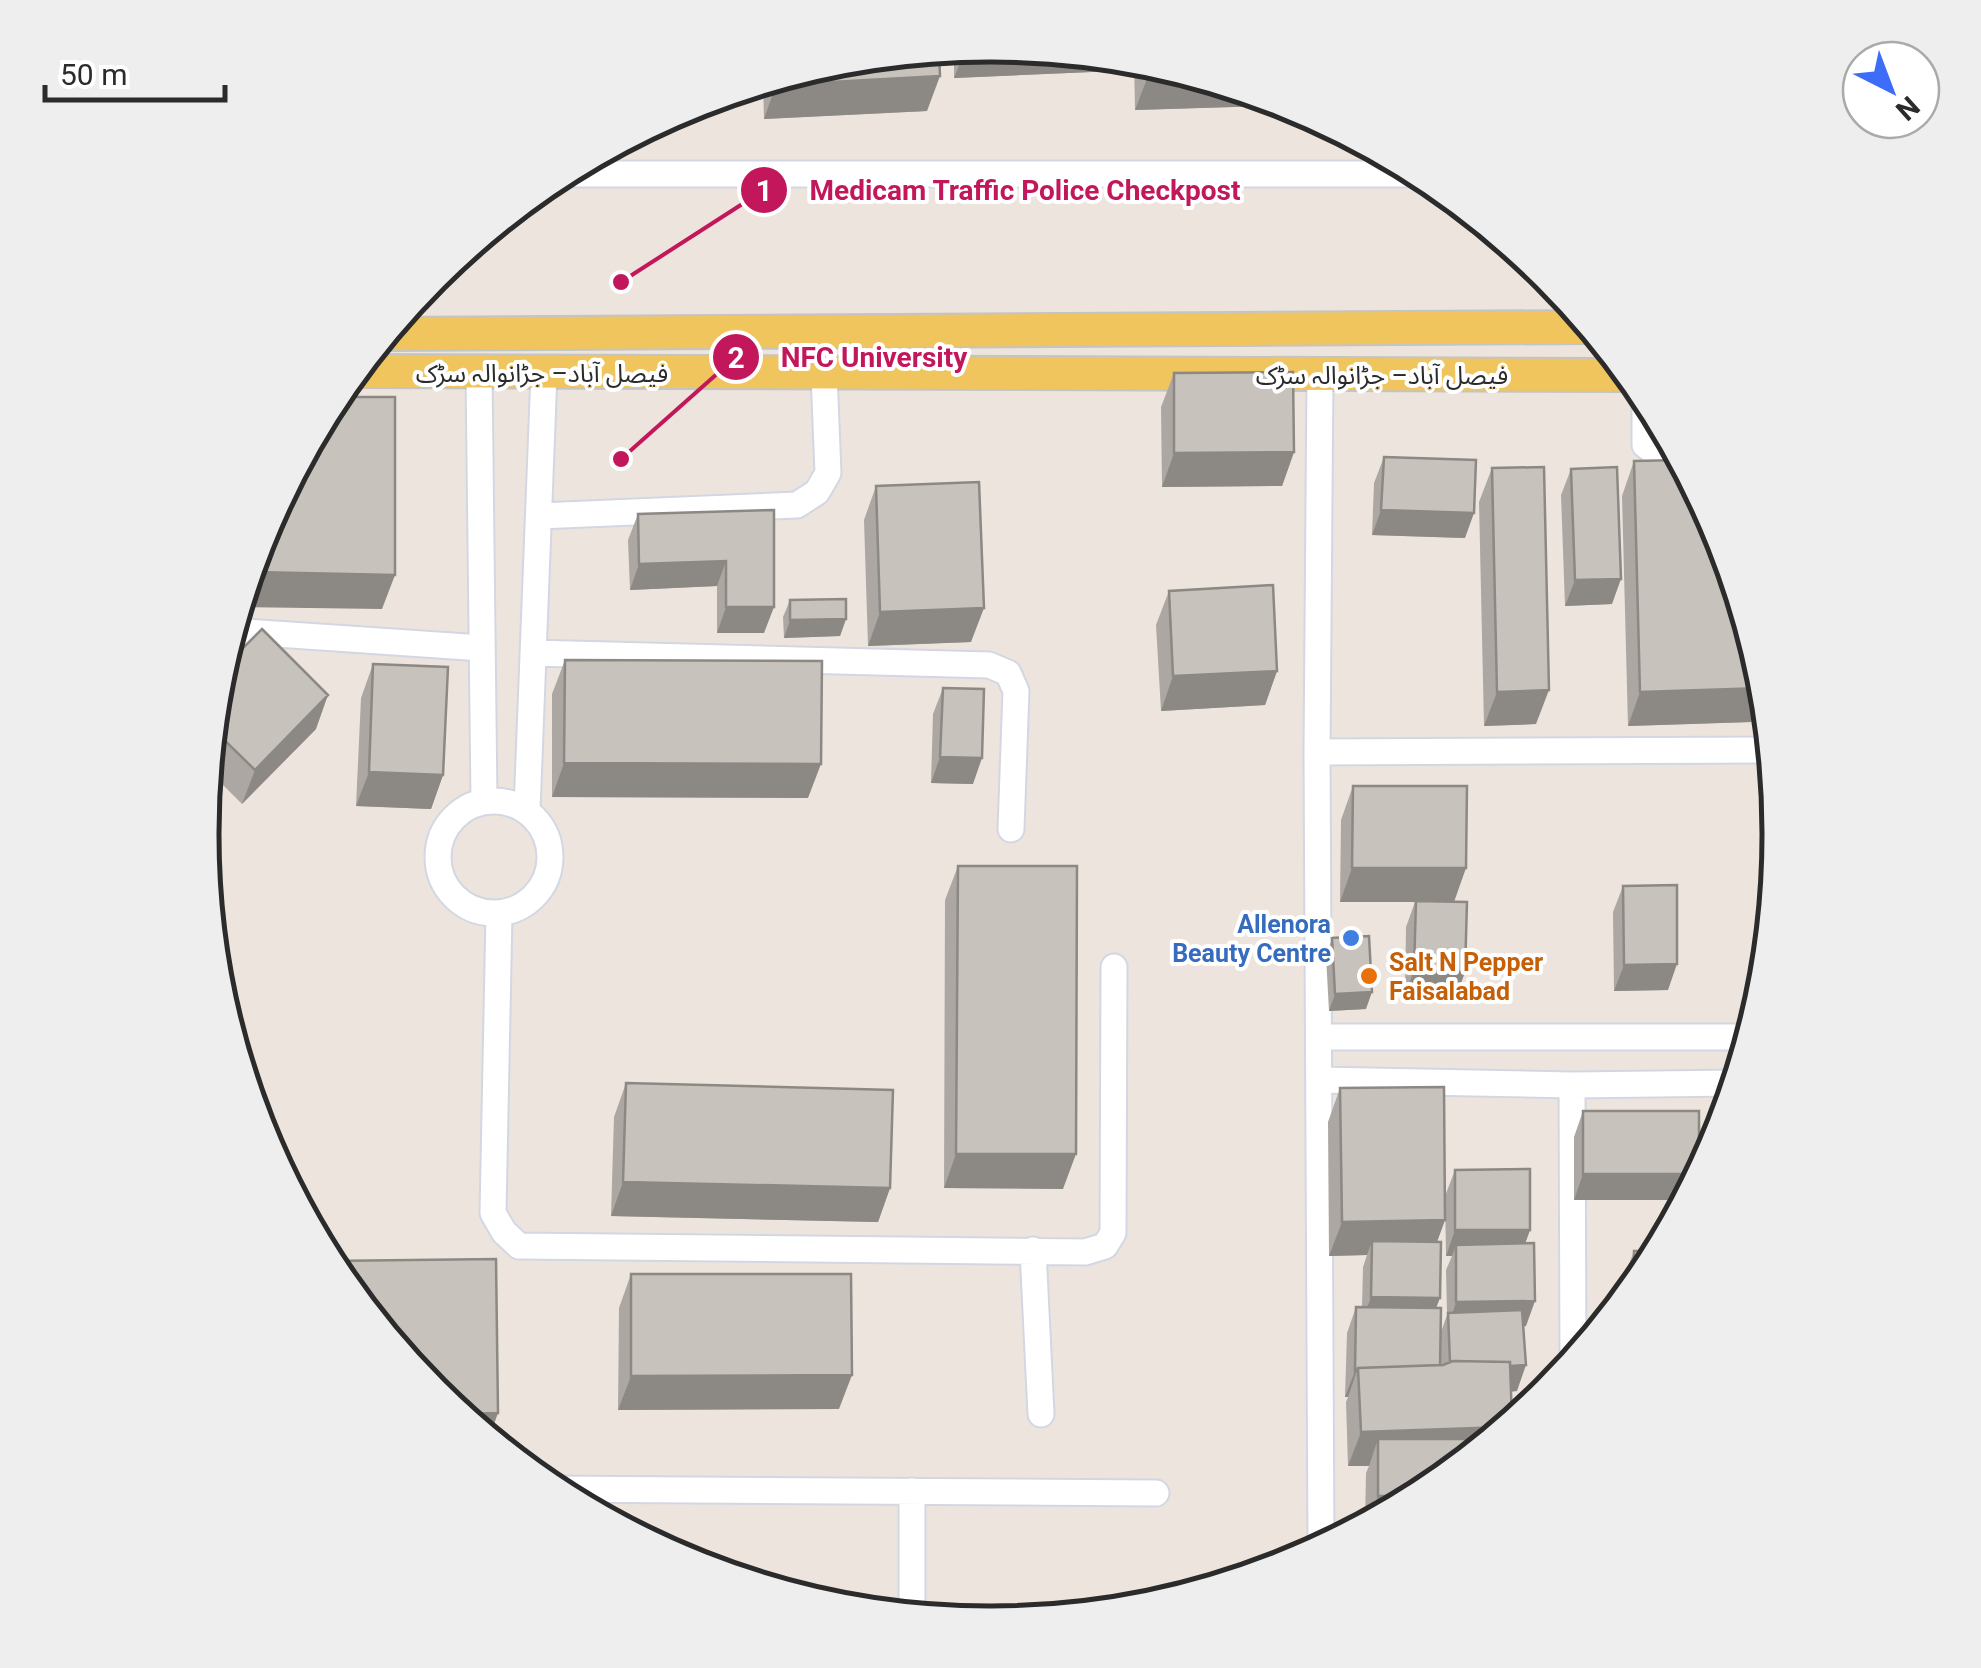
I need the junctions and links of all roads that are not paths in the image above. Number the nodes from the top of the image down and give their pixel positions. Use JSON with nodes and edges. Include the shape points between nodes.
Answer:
{"nodes":[{"id":1,"x":592,"y":174,"type":"edge"},
{"id":2,"x":1389,"y":174,"type":"edge"},
{"id":3,"x":1572,"y":326,"type":"edge"},
{"id":4,"x":403,"y":334,"type":"edge"},
{"id":5,"x":373,"y":371,"type":"edge"},
{"id":6,"x":479,"y":373,"type":"junction"},
{"id":7,"x":544,"y":373,"type":"junction"},
{"id":8,"x":824,"y":374,"type":"junction"},
{"id":9,"x":1320,"y":374,"type":"junction"},
{"id":10,"x":1611,"y":375,"type":"edge"},
{"id":11,"x":1645,"y":426,"type":"edge"},
{"id":12,"x":1661,"y":452,"type":"edge"},
{"id":13,"x":539,"y":516,"type":"junction"},
{"id":14,"x":246,"y":632,"type":"edge"},
{"id":15,"x":482,"y":648,"type":"junction"},
{"id":16,"x":533,"y":653,"type":"junction"},
{"id":17,"x":1757,"y":750,"type":"edge"},
{"id":18,"x":1317,"y":752,"type":"junction"},
{"id":19,"x":484,"y":801,"type":"junction"},
{"id":20,"x":526,"y":810,"type":"junction"},
{"id":21,"x":1010,"y":829,"type":"dead end"},
{"id":22,"x":499,"y":913,"type":"junction"},
{"id":23,"x":1114,"y":966,"type":"dead end"},
{"id":24,"x":1319,"y":1036,"type":"junction"},
{"id":25,"x":1735,"y":1037,"type":"edge"},
{"id":26,"x":1319,"y":1080,"type":"junction"},
{"id":27,"x":1721,"y":1083,"type":"edge"},
{"id":28,"x":1572,"y":1086,"type":"junction"},
{"id":29,"x":1033,"y":1250,"type":"junction"},
{"id":30,"x":1573,"y":1341,"type":"edge"},
{"id":31,"x":1041,"y":1414,"type":"dead end"},
{"id":32,"x":585,"y":1489,"type":"edge"},
{"id":33,"x":912,"y":1491,"type":"junction"},
{"id":34,"x":1156,"y":1493,"type":"dead end"},
{"id":35,"x":1322,"y":1531,"type":"edge"},
{"id":36,"x":912,"y":1601,"type":"edge"}],
"edges":[{"from":1,"to":2,"type":"street"},
{"from":3,"to":4,"type":"main road","name":"فیصل آباد– جڑانوالہ سڑک"},
{"from":5,"to":6,"type":"main road","name":"فیصل آباد– جڑانوالہ سڑک"},
{"from":6,"to":7,"type":"main road","name":"فیصل آباد– جڑانوالہ سڑک"},
{"from":6,"to":15,"type":"street"},
{"from":7,"to":8,"type":"main road","name":"فیصل آباد– جڑانوالہ سڑک"},
{"from":7,"to":13,"type":"street"},
{"from":8,"to":9,"type":"main road","name":"فیصل آباد– جڑانوالہ سڑک"},
{"from":8,"to":13,"type":"street","via":[[828,472],[817,492],[797,505]]},
{"from":9,"to":10,"type":"main road","name":"فیصل آباد– جڑانوالہ سڑک"},
{"from":9,"to":18,"type":"street"},
{"from":11,"to":12,"type":"street","via":[[1645,445]]},
{"from":13,"to":16,"type":"street"},
{"from":14,"to":15,"type":"street"},
{"from":15,"to":19,"type":"street"},
{"from":16,"to":20,"type":"street"},
{"from":16,"to":21,"type":"street","via":[[988,665],[1008,673],[1016,691]]},
{"from":17,"to":18,"type":"street"},
{"from":18,"to":24,"type":"street"},
{"from":19,"to":20,"type":"street"},
{"from":19,"to":22,"type":"street","via":[[458,813],[441,836],[437,864],[448,890],[470,908]]},
{"from":20,"to":22,"type":"street","via":[[544,831],[550,858],[543,884],[524,904]]},
{"from":22,"to":29,"type":"street","via":[[493,1213],[519,1246]]},
{"from":23,"to":29,"type":"street","via":[[1112,1233],[1105,1246],[1085,1252]]},
{"from":24,"to":25,"type":"street"},
{"from":24,"to":26,"type":"street"},
{"from":26,"to":28,"type":"street"},
{"from":26,"to":35,"type":"street"},
{"from":27,"to":28,"type":"street"},
{"from":28,"to":30,"type":"street"},
{"from":29,"to":31,"type":"street"},
{"from":32,"to":33,"type":"street"},
{"from":33,"to":34,"type":"street"},
{"from":33,"to":36,"type":"street"}]}
